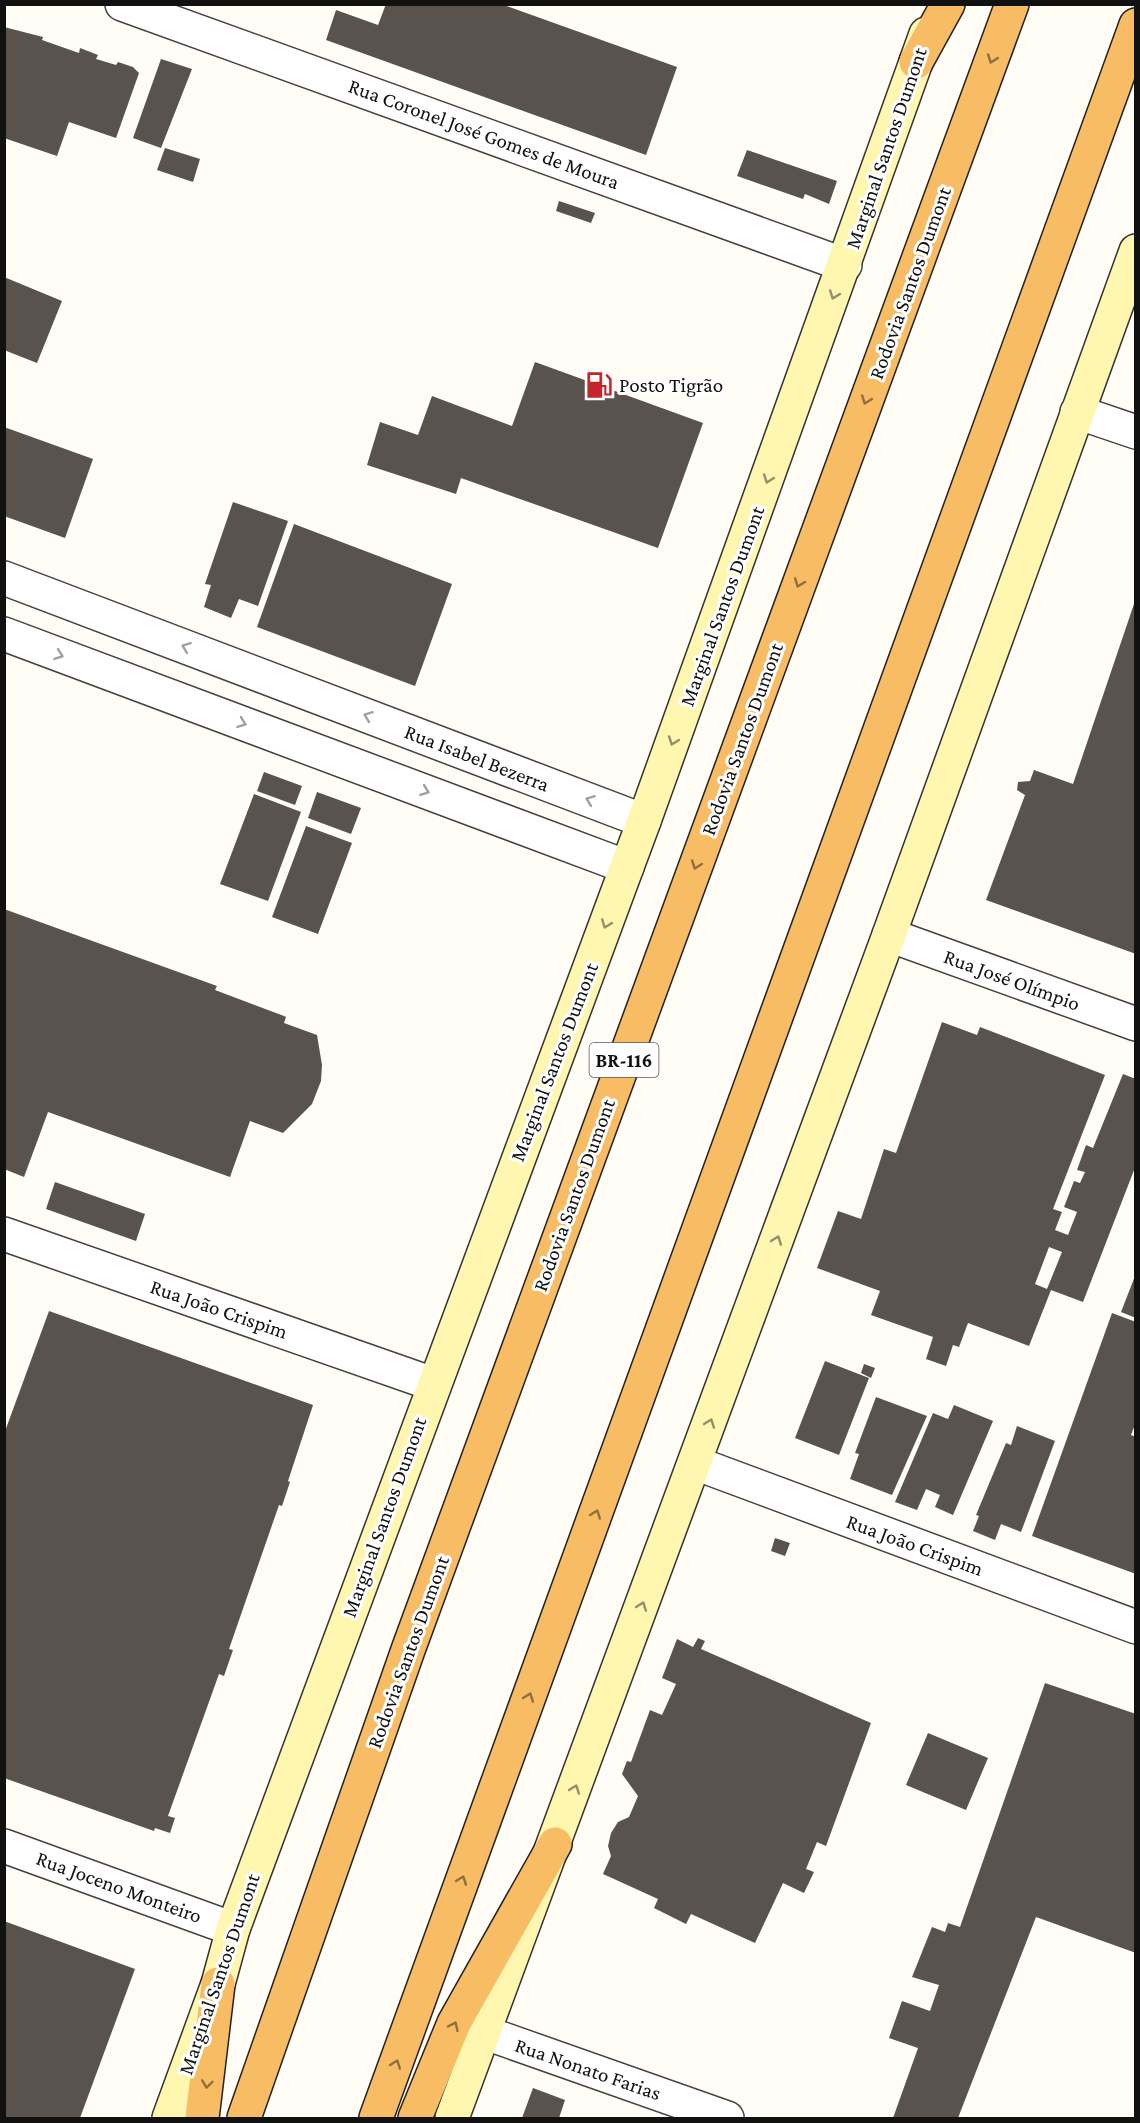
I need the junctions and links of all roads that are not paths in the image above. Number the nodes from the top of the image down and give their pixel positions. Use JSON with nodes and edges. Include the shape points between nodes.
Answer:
{"nodes":[{"id":1,"x":122,"y":4,"type":"edge"},
{"id":2,"x":937,"y":4,"type":"edge"},
{"id":3,"x":948,"y":4,"type":"edge"},
{"id":4,"x":1012,"y":4,"type":"edge"},
{"id":5,"x":1136,"y":26,"type":"edge"},
{"id":6,"x":916,"y":62,"type":"junction"},
{"id":7,"x":1136,"y":251,"type":"edge"},
{"id":8,"x":845,"y":264,"type":"junction"},
{"id":9,"x":1077,"y":412,"type":"junction"},
{"id":10,"x":1136,"y":432,"type":"edge"},
{"id":11,"x":4,"y":578,"type":"edge"},
{"id":12,"x":4,"y":634,"type":"edge"},
{"id":13,"x":310,"y":694,"type":"junction"},
{"id":14,"x":293,"y":742,"type":"junction"},
{"id":15,"x":644,"y":821,"type":"junction"},
{"id":16,"x":627,"y":867,"type":"junction"},
{"id":17,"x":889,"y":935,"type":"junction"},
{"id":18,"x":1136,"y":1024,"type":"edge"},
{"id":19,"x":4,"y":1233,"type":"edge"},
{"id":20,"x":433,"y":1384,"type":"junction"},
{"id":21,"x":695,"y":1463,"type":"junction"},
{"id":22,"x":1136,"y":1628,"type":"edge"},
{"id":23,"x":555,"y":1844,"type":"junction"},
{"id":24,"x":4,"y":1846,"type":"edge"},
{"id":25,"x":232,"y":1929,"type":"junction"},
{"id":26,"x":218,"y":1984,"type":"junction"},
{"id":27,"x":483,"y":2032,"type":"junction"},
{"id":28,"x":169,"y":2118,"type":"edge"},
{"id":29,"x":202,"y":2118,"type":"edge"},
{"id":30,"x":244,"y":2118,"type":"edge"},
{"id":31,"x":376,"y":2118,"type":"edge"},
{"id":32,"x":415,"y":2118,"type":"edge"},
{"id":33,"x":452,"y":2118,"type":"edge"},
{"id":34,"x":727,"y":2118,"type":"edge"}],
"edges":[{"from":1,"to":8,"type":"street","name":"Rua Coronel José Gomes de Moura"},
{"from":2,"to":6,"type":"main road","name":"Marginal Santos Dumont","number":"BR-116"},
{"from":3,"to":6,"type":"highway"},
{"from":4,"to":30,"type":"highway","name":"Rodovia Santos Dumont","number":"BR-116","one_way":true,"via":[[408,1650]]},
{"from":31,"to":5,"type":"highway","one_way":true},
{"from":6,"to":8,"type":"main road","name":"Marginal Santos Dumont","number":"BR-116"},
{"from":7,"to":9,"type":"main road"},
{"from":8,"to":15,"type":"main road","name":"Marginal Santos Dumont","number":"BR-116","one_way":true},
{"from":9,"to":10,"type":"street"},
{"from":9,"to":17,"type":"main road"},
{"from":13,"to":11,"type":"street","name":"Rua Isabel Bezerra","one_way":true},
{"from":12,"to":14,"type":"street","one_way":true},
{"from":13,"to":14,"type":"street"},
{"from":15,"to":13,"type":"street","name":"Rua Isabel Bezerra","one_way":true},
{"from":14,"to":16,"type":"street","one_way":true},
{"from":15,"to":16,"type":"main road","name":"Marginal Santos Dumont","number":"BR-116"},
{"from":16,"to":20,"type":"main road","name":"Marginal Santos Dumont","number":"BR-116","one_way":true},
{"from":17,"to":18,"type":"street","name":"Rua José Olímpio"},
{"from":21,"to":17,"type":"main road","one_way":true},
{"from":19,"to":20,"type":"street","name":"Rua João Crispim"},
{"from":20,"to":25,"type":"main road","name":"Marginal Santos Dumont","number":"BR-116"},
{"from":21,"to":22,"type":"street","name":"Rua João Crispim"},
{"from":23,"to":21,"type":"main road","one_way":true},
{"from":23,"to":27,"type":"main road"},
{"from":32,"to":23,"type":"highway","one_way":true,"via":[[454,2023]]},
{"from":24,"to":25,"type":"street","name":"Rua Joceno Monteiro"},
{"from":25,"to":26,"type":"main road","name":"Marginal Santos Dumont","number":"BR-116"},
{"from":26,"to":28,"type":"main road","name":"Marginal Santos Dumont","number":"BR-116"},
{"from":26,"to":29,"type":"highway","one_way":true},
{"from":27,"to":33,"type":"main road"},
{"from":27,"to":34,"type":"street","name":"Rua Nonato Farias"}]}
